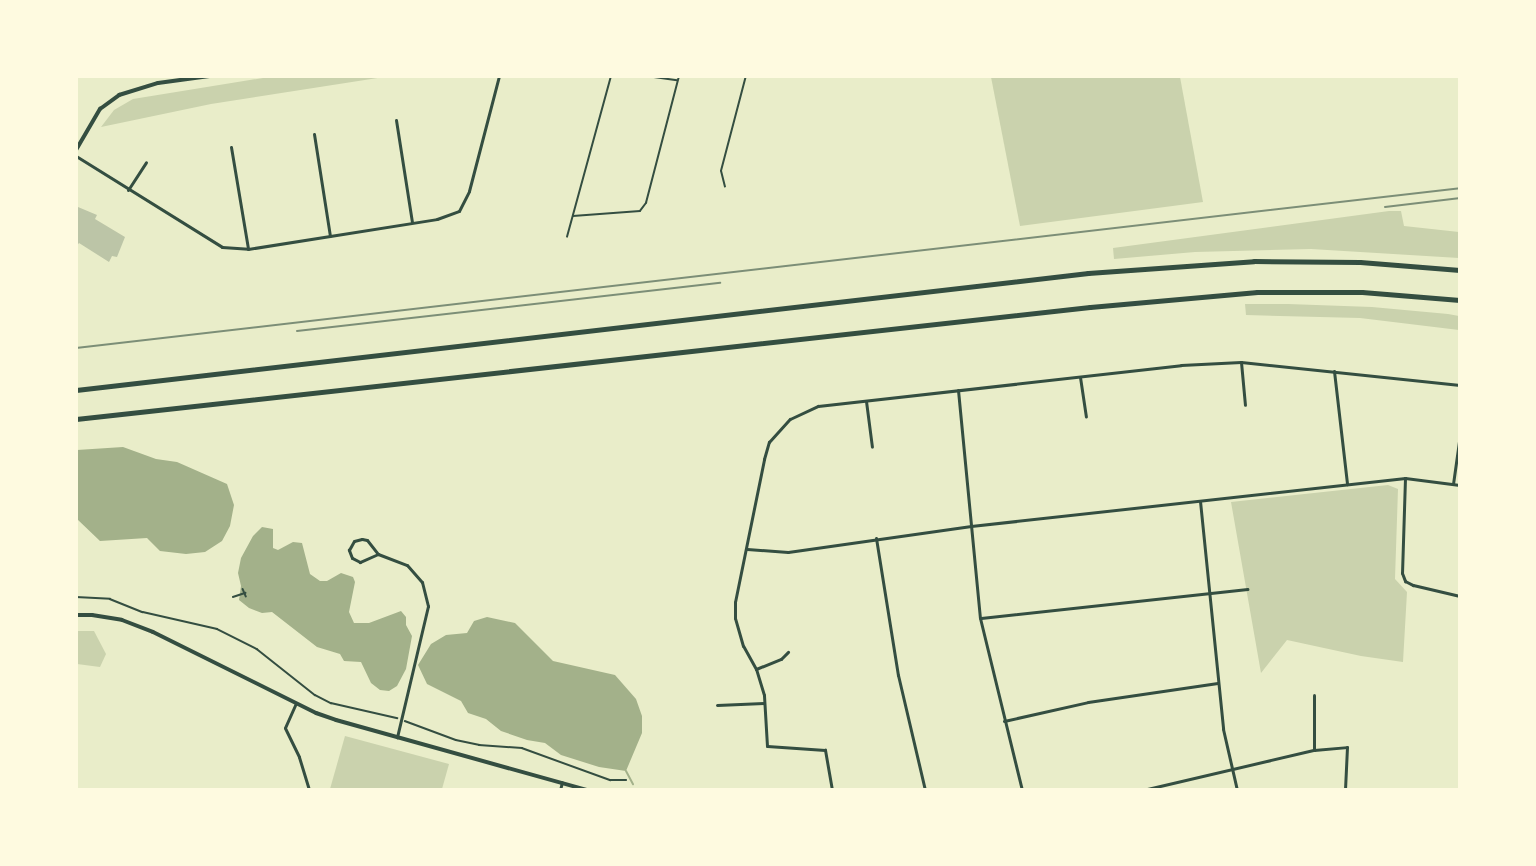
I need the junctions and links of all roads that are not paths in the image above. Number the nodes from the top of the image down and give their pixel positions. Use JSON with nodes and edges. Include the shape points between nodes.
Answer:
{"nodes":[{"id":1,"x":156,"y":76,"type":"edge"},
{"id":2,"x":210,"y":76,"type":"edge"},
{"id":3,"x":499,"y":76,"type":"edge"},
{"id":4,"x":610,"y":76,"type":"edge"},
{"id":5,"x":647,"y":76,"type":"edge"},
{"id":6,"x":679,"y":76,"type":"edge"},
{"id":7,"x":746,"y":76,"type":"edge"},
{"id":8,"x":678,"y":80,"type":"junction"},
{"id":9,"x":158,"y":83,"type":"junction"},
{"id":10,"x":396,"y":120,"type":"dead end"},
{"id":11,"x":314,"y":134,"type":"dead end"},
{"id":12,"x":231,"y":147,"type":"dead end"},
{"id":13,"x":76,"y":150,"type":"edge"},
{"id":14,"x":76,"y":156,"type":"edge"},
{"id":15,"x":146,"y":162,"type":"dead end"},
{"id":16,"x":725,"y":187,"type":"dead end"},
{"id":17,"x":128,"y":190,"type":"junction"},
{"id":18,"x":573,"y":216,"type":"junction"},
{"id":19,"x":412,"y":223,"type":"junction"},
{"id":20,"x":330,"y":236,"type":"junction"},
{"id":21,"x":567,"y":237,"type":"dead end"},
{"id":22,"x":248,"y":249,"type":"junction"},
{"id":23,"x":1460,"y":270,"type":"edge"},
{"id":24,"x":1460,"y":300,"type":"edge"},
{"id":25,"x":1241,"y":362,"type":"junction"},
{"id":26,"x":1334,"y":371,"type":"junction"},
{"id":27,"x":1080,"y":377,"type":"junction"},
{"id":28,"x":1460,"y":385,"type":"edge"},
{"id":29,"x":76,"y":390,"type":"edge"},
{"id":30,"x":958,"y":390,"type":"junction"},
{"id":31,"x":866,"y":401,"type":"junction"},
{"id":32,"x":1245,"y":405,"type":"dead end"},
{"id":33,"x":1086,"y":417,"type":"dead end"},
{"id":34,"x":76,"y":419,"type":"edge"},
{"id":35,"x":1460,"y":434,"type":"edge"},
{"id":36,"x":872,"y":447,"type":"dead end"},
{"id":37,"x":1405,"y":478,"type":"junction"},
{"id":38,"x":1347,"y":484,"type":"junction"},
{"id":39,"x":1453,"y":484,"type":"junction"},
{"id":40,"x":1460,"y":485,"type":"edge"},
{"id":41,"x":1200,"y":501,"type":"junction"},
{"id":42,"x":971,"y":526,"type":"junction"},
{"id":43,"x":875,"y":537,"type":"junction"},
{"id":44,"x":746,"y":549,"type":"junction"},
{"id":45,"x":378,"y":554,"type":"junction"},
{"id":46,"x":1247,"y":589,"type":"dead end"},
{"id":47,"x":1209,"y":593,"type":"junction"},
{"id":48,"x":1460,"y":596,"type":"edge"},
{"id":49,"x":76,"y":615,"type":"edge"},
{"id":50,"x":980,"y":618,"type":"junction"},
{"id":51,"x":788,"y":652,"type":"dead end"},
{"id":52,"x":756,"y":669,"type":"junction"},
{"id":53,"x":1218,"y":683,"type":"junction"},
{"id":54,"x":1314,"y":695,"type":"dead end"},
{"id":55,"x":764,"y":702,"type":"junction"},
{"id":56,"x":296,"y":703,"type":"junction"},
{"id":57,"x":717,"y":705,"type":"dead end"},
{"id":58,"x":1004,"y":720,"type":"junction"},
{"id":59,"x":397,"y":737,"type":"junction"},
{"id":60,"x":1314,"y":750,"type":"junction"},
{"id":61,"x":1232,"y":769,"type":"junction"},
{"id":62,"x":562,"y":783,"type":"junction"},
{"id":63,"x":309,"y":789,"type":"edge"},
{"id":64,"x":560,"y":789,"type":"edge"},
{"id":65,"x":586,"y":789,"type":"edge"},
{"id":66,"x":832,"y":789,"type":"edge"},
{"id":67,"x":925,"y":789,"type":"edge"},
{"id":68,"x":1022,"y":789,"type":"edge"},
{"id":69,"x":1143,"y":789,"type":"edge"},
{"id":70,"x":1237,"y":789,"type":"edge"},
{"id":71,"x":1345,"y":789,"type":"edge"}],
"edges":[{"from":1,"to":9,"type":"street"},
{"from":2,"to":9,"type":"street"},
{"from":3,"to":19,"type":"street","via":[[469,191],[459,210]]},
{"from":4,"to":18,"type":"lane"},
{"from":5,"to":8,"type":"lane"},
{"from":6,"to":8,"type":"lane"},
{"from":7,"to":16,"type":"lane","via":[[721,171]]},
{"from":8,"to":18,"type":"lane","via":[[646,203],[640,211]]},
{"from":9,"to":13,"type":"street","via":[[119,95],[100,109]]},
{"from":10,"to":19,"type":"street"},
{"from":11,"to":20,"type":"street"},
{"from":12,"to":22,"type":"street"},
{"from":14,"to":17,"type":"street"},
{"from":15,"to":17,"type":"street"},
{"from":17,"to":22,"type":"street","via":[[222,248]]},
{"from":18,"to":21,"type":"lane"},
{"from":19,"to":20,"type":"street"},
{"from":20,"to":22,"type":"street"},
{"from":23,"to":29,"type":"highway","via":[[1360,262],[1254,261],[1088,273]]},
{"from":24,"to":34,"type":"highway","via":[[1362,292],[1245,293]]},
{"from":25,"to":26,"type":"street"},
{"from":25,"to":27,"type":"street"},
{"from":25,"to":32,"type":"street"},
{"from":26,"to":28,"type":"street"},
{"from":26,"to":38,"type":"street"},
{"from":27,"to":30,"type":"street"},
{"from":27,"to":33,"type":"street"},
{"from":30,"to":31,"type":"street"},
{"from":30,"to":42,"type":"street"},
{"from":31,"to":36,"type":"street"},
{"from":31,"to":44,"type":"street","via":[[818,406],[790,418],[779,428],[764,459]]},
{"from":35,"to":39,"type":"street"},
{"from":37,"to":38,"type":"street"},
{"from":37,"to":39,"type":"street"},
{"from":37,"to":48,"type":"street","via":[[1405,581]]},
{"from":38,"to":41,"type":"street"},
{"from":39,"to":40,"type":"street"},
{"from":41,"to":42,"type":"street"},
{"from":41,"to":47,"type":"street"},
{"from":42,"to":43,"type":"street"},
{"from":42,"to":50,"type":"street"},
{"from":43,"to":44,"type":"street","via":[[788,552]]},
{"from":43,"to":67,"type":"street","via":[[898,675]]},
{"from":44,"to":52,"type":"street","via":[[735,618],[743,646]]},
{"from":45,"to":45,"type":"street","via":[[362,539],[354,541],[349,550],[352,558],[360,562]]},
{"from":45,"to":59,"type":"street","via":[[407,565],[424,587],[428,606]]},
{"from":46,"to":47,"type":"street"},
{"from":47,"to":50,"type":"street"},
{"from":47,"to":53,"type":"street"},
{"from":49,"to":56,"type":"street","via":[[122,620],[153,632]]},
{"from":50,"to":58,"type":"street"},
{"from":51,"to":52,"type":"street"},
{"from":52,"to":55,"type":"street"},
{"from":53,"to":58,"type":"street","via":[[1088,702]]},
{"from":53,"to":61,"type":"street"},
{"from":54,"to":60,"type":"street"},
{"from":55,"to":57,"type":"street"},
{"from":55,"to":66,"type":"street","via":[[767,746],[825,750]]},
{"from":56,"to":59,"type":"street","via":[[336,720]]},
{"from":56,"to":63,"type":"street","via":[[285,728]]},
{"from":58,"to":68,"type":"street"},
{"from":59,"to":62,"type":"street"},
{"from":60,"to":61,"type":"street"},
{"from":60,"to":71,"type":"street","via":[[1347,747]]},
{"from":61,"to":69,"type":"street"},
{"from":61,"to":70,"type":"street"},
{"from":62,"to":64,"type":"street"},
{"from":62,"to":65,"type":"street"}]}
